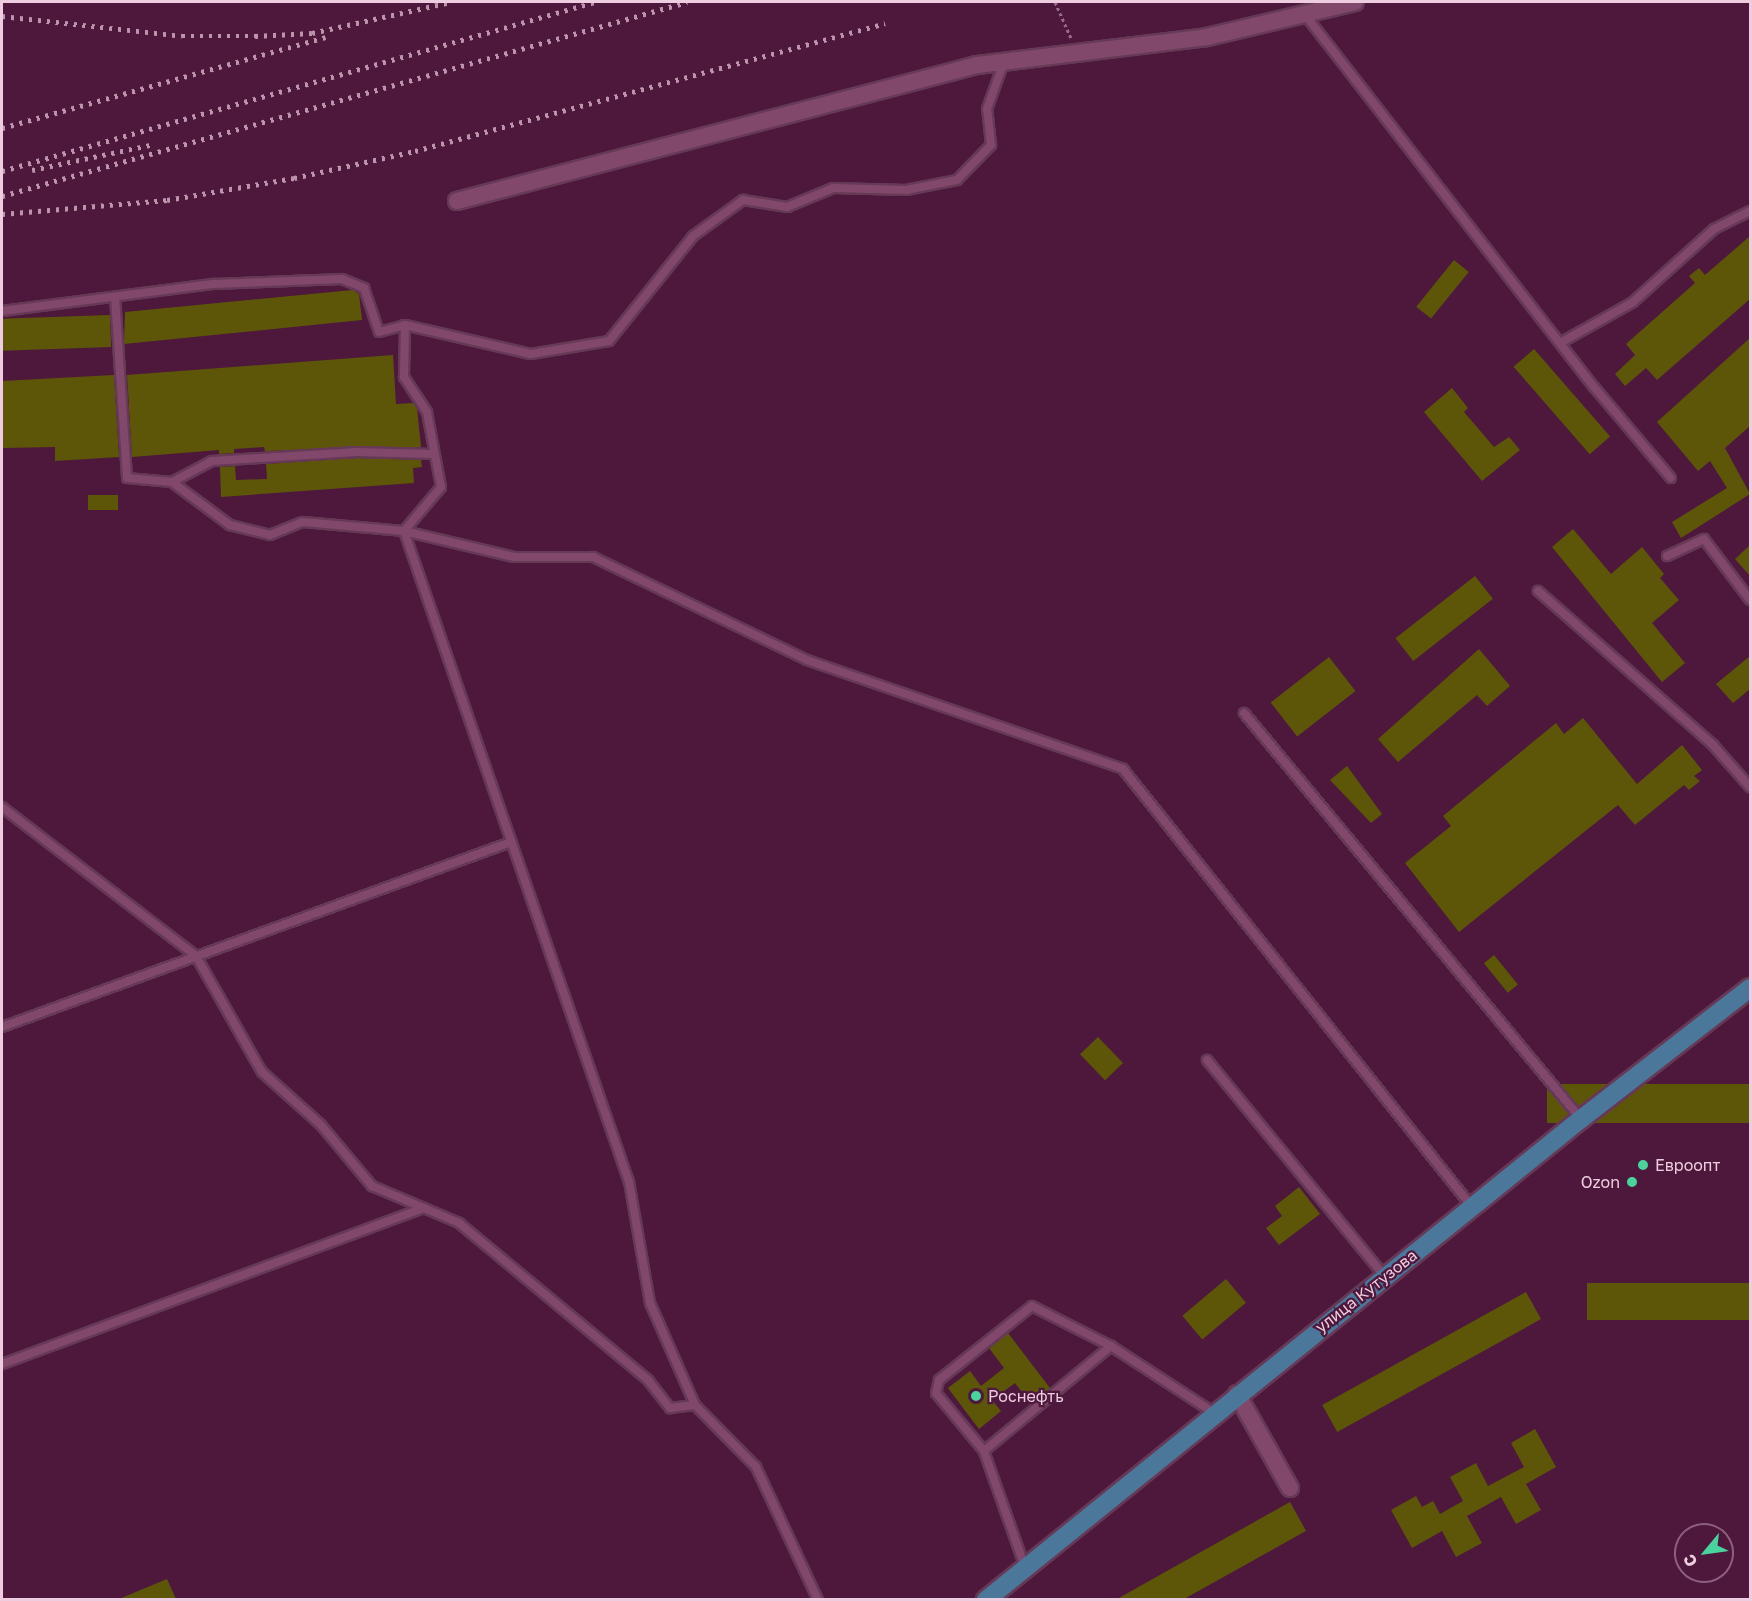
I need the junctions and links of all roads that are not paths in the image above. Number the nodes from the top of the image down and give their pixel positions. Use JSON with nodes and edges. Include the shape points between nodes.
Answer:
{"nodes":[{"id":1,"x":1355,"y":2,"type":"edge"},
{"id":2,"x":1306,"y":16,"type":"junction"},
{"id":3,"x":1004,"y":62,"type":"junction"},
{"id":4,"x":457,"y":201,"type":"dead end"},
{"id":5,"x":1750,"y":211,"type":"edge"},
{"id":6,"x":115,"y":297,"type":"junction"},
{"id":7,"x":2,"y":311,"type":"edge"},
{"id":8,"x":405,"y":325,"type":"junction"},
{"id":9,"x":1560,"y":344,"type":"junction"},
{"id":10,"x":432,"y":454,"type":"junction"},
{"id":11,"x":1671,"y":478,"type":"dead end"},
{"id":12,"x":172,"y":482,"type":"junction"},
{"id":13,"x":404,"y":531,"type":"junction"},
{"id":14,"x":1667,"y":556,"type":"dead end"},
{"id":15,"x":1538,"y":591,"type":"dead end"},
{"id":16,"x":1750,"y":600,"type":"edge"},
{"id":17,"x":1244,"y":713,"type":"dead end"},
{"id":18,"x":1750,"y":787,"type":"edge"},
{"id":19,"x":2,"y":807,"type":"edge"},
{"id":20,"x":511,"y":842,"type":"junction"},
{"id":21,"x":196,"y":956,"type":"junction"},
{"id":22,"x":1750,"y":988,"type":"edge"},
{"id":23,"x":2,"y":1027,"type":"edge"},
{"id":24,"x":1207,"y":1060,"type":"dead end"},
{"id":25,"x":1581,"y":1119,"type":"junction"},
{"id":26,"x":1472,"y":1207,"type":"junction"},
{"id":27,"x":423,"y":1208,"type":"junction"},
{"id":28,"x":1385,"y":1276,"type":"junction"},
{"id":29,"x":1111,"y":1346,"type":"junction"},
{"id":30,"x":2,"y":1364,"type":"edge"},
{"id":31,"x":1237,"y":1394,"type":"junction"},
{"id":32,"x":695,"y":1405,"type":"junction"},
{"id":33,"x":1214,"y":1413,"type":"junction"},
{"id":34,"x":984,"y":1451,"type":"junction"},
{"id":35,"x":1290,"y":1488,"type":"dead end"},
{"id":36,"x":1025,"y":1567,"type":"junction"},
{"id":37,"x":818,"y":1599,"type":"edge"},
{"id":38,"x":986,"y":1599,"type":"edge"}],
"edges":[{"from":1,"to":2,"type":"street"},
{"from":2,"to":3,"type":"street","via":[[1207,37]]},
{"from":2,"to":9,"type":"lane"},
{"from":3,"to":4,"type":"street","via":[[772,117]]},
{"from":3,"to":8,"type":"lane","via":[[987,109],[991,145],[957,180],[906,190],[833,188],[787,207],[743,200],[693,236],[609,341],[531,354]]},
{"from":5,"to":9,"type":"lane","via":[[1714,229],[1634,302]]},
{"from":6,"to":7,"type":"lane"},
{"from":6,"to":8,"type":"lane","via":[[214,284],[342,279],[364,288],[379,332]]},
{"from":6,"to":12,"type":"lane","via":[[127,478]]},
{"from":8,"to":10,"type":"lane","via":[[404,377],[427,412]]},
{"from":9,"to":11,"type":"lane"},
{"from":10,"to":12,"type":"lane","via":[[357,452],[212,461]]},
{"from":10,"to":13,"type":"lane","via":[[441,488]]},
{"from":12,"to":13,"type":"lane","via":[[230,525],[270,535],[303,522]]},
{"from":13,"to":20,"type":"lane"},
{"from":13,"to":26,"type":"lane","via":[[514,557],[593,557],[807,660],[1123,769]]},
{"from":14,"to":16,"type":"lane","via":[[1704,539]]},
{"from":15,"to":18,"type":"lane","via":[[1713,745]]},
{"from":17,"to":25,"type":"lane"},
{"from":19,"to":21,"type":"lane"},
{"from":20,"to":21,"type":"lane"},
{"from":20,"to":32,"type":"lane","via":[[629,1182],[650,1302]]},
{"from":21,"to":23,"type":"lane"},
{"from":21,"to":27,"type":"lane","via":[[262,1072],[321,1125],[372,1186]]},
{"from":22,"to":25,"type":"main road","name":"улица Кутузова"},
{"from":24,"to":28,"type":"lane"},
{"from":25,"to":26,"type":"main road","name":"улица Кутузова"},
{"from":26,"to":28,"type":"main road","name":"улица Кутузова"},
{"from":27,"to":30,"type":"lane"},
{"from":27,"to":32,"type":"lane","via":[[459,1223],[648,1380],[670,1408]]},
{"from":28,"to":31,"type":"main road","name":"улица Кутузова"},
{"from":29,"to":33,"type":"lane"},
{"from":29,"to":34,"type":"lane"},
{"from":29,"to":34,"type":"lane","via":[[1032,1306],[939,1380],[936,1393]]},
{"from":31,"to":33,"type":"main road","name":"улица Кутузова"},
{"from":31,"to":35,"type":"street"},
{"from":32,"to":37,"type":"lane","via":[[756,1467]]},
{"from":33,"to":36,"type":"main road","name":"улица Кутузова"},
{"from":34,"to":36,"type":"lane"},
{"from":36,"to":38,"type":"main road","name":"улица Кутузова"}]}
